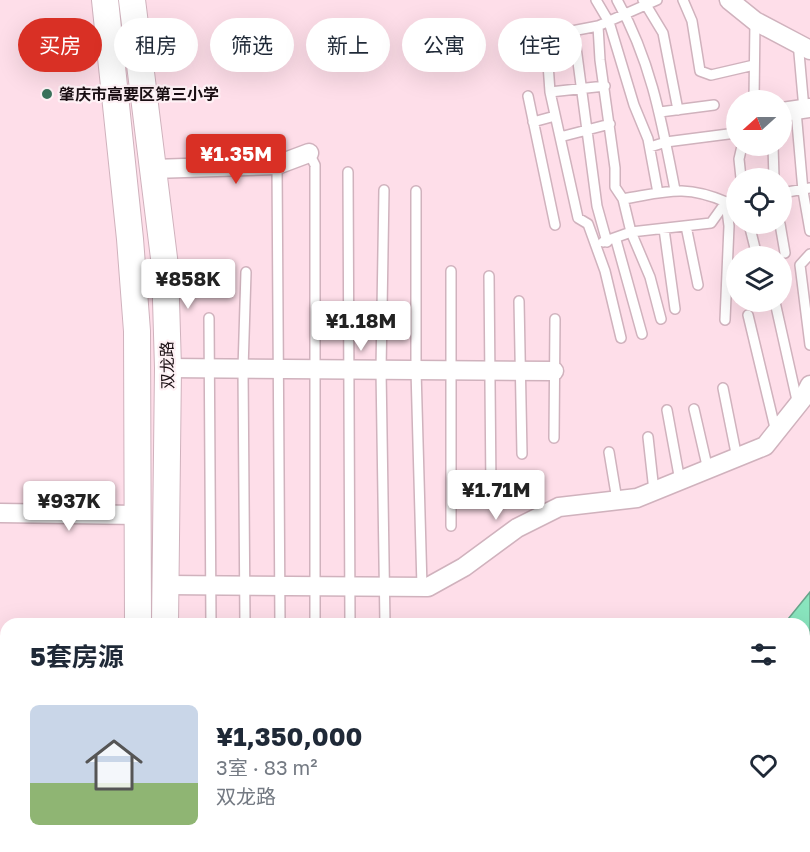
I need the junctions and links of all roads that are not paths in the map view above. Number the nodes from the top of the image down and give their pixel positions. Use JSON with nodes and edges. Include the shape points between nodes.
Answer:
{"nodes":[{"id":1,"x":105,"y":0,"type":"edge"},
{"id":2,"x":132,"y":0,"type":"edge"},
{"id":3,"x":597,"y":0,"type":"edge"},
{"id":4,"x":617,"y":0,"type":"edge"},
{"id":5,"x":657,"y":0,"type":"edge"},
{"id":6,"x":683,"y":0,"type":"edge"},
{"id":7,"x":729,"y":0,"type":"edge"},
{"id":8,"x":645,"y":2,"type":"edge"},
{"id":9,"x":625,"y":14,"type":"junction"},
{"id":10,"x":755,"y":21,"type":"junction"},
{"id":11,"x":609,"y":22,"type":"junction"},
{"id":12,"x":598,"y":26,"type":"junction"},
{"id":13,"x":582,"y":30,"type":"edge"},
{"id":14,"x":804,"y":46,"type":"edge"},
{"id":15,"x":754,"y":65,"type":"junction"},
{"id":16,"x":549,"y":72,"type":"edge"},
{"id":17,"x":580,"y":72,"type":"edge"},
{"id":18,"x":605,"y":86,"type":"junction"},
{"id":19,"x":582,"y":88,"type":"junction"},
{"id":20,"x":754,"y":90,"type":"edge"},
{"id":21,"x":550,"y":92,"type":"junction"},
{"id":22,"x":528,"y":96,"type":"dead end"},
{"id":23,"x":714,"y":105,"type":"dead end"},
{"id":24,"x":678,"y":110,"type":"junction"},
{"id":25,"x":798,"y":110,"type":"edge"},
{"id":26,"x":660,"y":112,"type":"junction"},
{"id":27,"x":555,"y":116,"type":"junction"},
{"id":28,"x":533,"y":122,"type":"junction"},
{"id":29,"x":610,"y":124,"type":"junction"},
{"id":30,"x":587,"y":130,"type":"junction"},
{"id":31,"x":726,"y":135,"type":"edge"},
{"id":32,"x":560,"y":137,"type":"junction"},
{"id":33,"x":666,"y":142,"type":"junction"},
{"id":34,"x":650,"y":147,"type":"junction"},
{"id":35,"x":309,"y":153,"type":"joint"},
{"id":36,"x":277,"y":165,"type":"junction"},
{"id":37,"x":153,"y":169,"type":"junction"},
{"id":38,"x":348,"y":172,"type":"dead end"},
{"id":39,"x":810,"y":188,"type":"edge"},
{"id":40,"x":384,"y":190,"type":"dead end"},
{"id":41,"x":675,"y":190,"type":"junction"},
{"id":42,"x":416,"y":191,"type":"dead end"},
{"id":43,"x":792,"y":191,"type":"edge"},
{"id":44,"x":658,"y":193,"type":"junction"},
{"id":45,"x":623,"y":199,"type":"junction"},
{"id":46,"x":726,"y":202,"type":"joint"},
{"id":47,"x":555,"y":225,"type":"dead end"},
{"id":48,"x":686,"y":226,"type":"junction"},
{"id":49,"x":664,"y":229,"type":"junction"},
{"id":50,"x":810,"y":231,"type":"edge"},
{"id":51,"x":631,"y":232,"type":"junction"},
{"id":52,"x":729,"y":234,"type":"edge"},
{"id":53,"x":611,"y":241,"type":"junction"},
{"id":54,"x":594,"y":244,"type":"junction"},
{"id":55,"x":810,"y":254,"type":"edge"},
{"id":56,"x":451,"y":271,"type":"dead end"},
{"id":57,"x":246,"y":272,"type":"dead end"},
{"id":58,"x":489,"y":276,"type":"dead end"},
{"id":59,"x":698,"y":285,"type":"dead end"},
{"id":60,"x":519,"y":301,"type":"dead end"},
{"id":61,"x":675,"y":309,"type":"dead end"},
{"id":62,"x":777,"y":312,"type":"edge"},
{"id":63,"x":748,"y":315,"type":"dead end"},
{"id":64,"x":209,"y":318,"type":"dead end"},
{"id":65,"x":555,"y":319,"type":"dead end"},
{"id":66,"x":661,"y":319,"type":"dead end"},
{"id":67,"x":725,"y":320,"type":"dead end"},
{"id":68,"x":642,"y":334,"type":"dead end"},
{"id":69,"x":621,"y":338,"type":"dead end"},
{"id":70,"x":810,"y":345,"type":"edge"},
{"id":71,"x":168,"y":368,"type":"junction"},
{"id":72,"x":209,"y":368,"type":"junction"},
{"id":73,"x":243,"y":369,"type":"junction"},
{"id":74,"x":279,"y":369,"type":"junction"},
{"id":75,"x":316,"y":369,"type":"junction"},
{"id":76,"x":348,"y":369,"type":"junction"},
{"id":77,"x":381,"y":370,"type":"junction"},
{"id":78,"x":416,"y":370,"type":"junction"},
{"id":79,"x":449,"y":371,"type":"junction"},
{"id":80,"x":489,"y":371,"type":"junction"},
{"id":81,"x":521,"y":371,"type":"junction"},
{"id":82,"x":554,"y":371,"type":"junction"},
{"id":83,"x":810,"y":384,"type":"edge"},
{"id":84,"x":723,"y":388,"type":"dead end"},
{"id":85,"x":798,"y":405,"type":"junction"},
{"id":86,"x":694,"y":409,"type":"dead end"},
{"id":87,"x":668,"y":410,"type":"dead end"},
{"id":88,"x":776,"y":432,"type":"junction"},
{"id":89,"x":648,"y":437,"type":"dead end"},
{"id":90,"x":554,"y":438,"type":"dead end"},
{"id":91,"x":609,"y":452,"type":"dead end"},
{"id":92,"x":522,"y":454,"type":"dead end"},
{"id":93,"x":737,"y":458,"type":"junction"},
{"id":94,"x":708,"y":470,"type":"junction"},
{"id":95,"x":680,"y":481,"type":"junction"},
{"id":96,"x":491,"y":490,"type":"dead end"},
{"id":97,"x":654,"y":491,"type":"junction"},
{"id":98,"x":617,"y":500,"type":"junction"},
{"id":99,"x":0,"y":513,"type":"edge"},
{"id":100,"x":138,"y":515,"type":"junction"},
{"id":101,"x":451,"y":526,"type":"dead end"},
{"id":102,"x":166,"y":585,"type":"junction"},
{"id":103,"x":210,"y":585,"type":"junction"},
{"id":104,"x":244,"y":585,"type":"junction"},
{"id":105,"x":280,"y":585,"type":"junction"},
{"id":106,"x":315,"y":586,"type":"junction"},
{"id":107,"x":350,"y":586,"type":"junction"},
{"id":108,"x":386,"y":586,"type":"junction"},
{"id":109,"x":422,"y":587,"type":"junction"},
{"id":110,"x":138,"y":618,"type":"edge"},
{"id":111,"x":165,"y":618,"type":"edge"},
{"id":112,"x":211,"y":618,"type":"edge"},
{"id":113,"x":245,"y":618,"type":"edge"},
{"id":114,"x":280,"y":618,"type":"edge"},
{"id":115,"x":315,"y":618,"type":"edge"},
{"id":116,"x":350,"y":618,"type":"edge"},
{"id":117,"x":385,"y":618,"type":"edge"}],
"edges":[{"from":1,"to":100,"type":"street","name":"双龙路","via":[[137,331]]},
{"from":2,"to":37,"type":"street","name":"双龙路"},
{"from":3,"to":11,"type":"lane"},
{"from":4,"to":9,"type":"lane"},
{"from":5,"to":8,"type":"lane"},
{"from":6,"to":15,"type":"lane","via":[[692,21],[700,71],[711,75]]},
{"from":7,"to":10,"type":"street"},
{"from":8,"to":9,"type":"lane"},
{"from":8,"to":24,"type":"lane","via":[[663,33]]},
{"from":9,"to":11,"type":"lane"},
{"from":9,"to":26,"type":"lane","via":[[647,63]]},
{"from":10,"to":14,"type":"street"},
{"from":10,"to":15,"type":"lane"},
{"from":11,"to":12,"type":"lane"},
{"from":11,"to":34,"type":"lane"},
{"from":12,"to":13,"type":"lane"},
{"from":12,"to":18,"type":"lane"},
{"from":14,"to":25,"type":"lane"},
{"from":15,"to":20,"type":"lane"},
{"from":16,"to":21,"type":"lane"},
{"from":17,"to":19,"type":"lane"},
{"from":18,"to":19,"type":"lane"},
{"from":18,"to":29,"type":"lane"},
{"from":19,"to":21,"type":"lane"},
{"from":19,"to":30,"type":"lane"},
{"from":21,"to":27,"type":"lane"},
{"from":22,"to":28,"type":"lane"},
{"from":23,"to":24,"type":"lane"},
{"from":24,"to":26,"type":"lane"},
{"from":25,"to":50,"type":"lane","via":[[803,191]]},
{"from":26,"to":33,"type":"lane"},
{"from":27,"to":28,"type":"lane"},
{"from":27,"to":32,"type":"lane"},
{"from":28,"to":47,"type":"lane"},
{"from":29,"to":30,"type":"lane"},
{"from":29,"to":45,"type":"lane","via":[[615,187]]},
{"from":30,"to":32,"type":"lane"},
{"from":30,"to":53,"type":"lane","via":[[597,206]]},
{"from":31,"to":33,"type":"lane"},
{"from":32,"to":54,"type":"lane","via":[[578,218],[588,224]]},
{"from":33,"to":34,"type":"lane"},
{"from":33,"to":41,"type":"lane"},
{"from":34,"to":44,"type":"lane"},
{"from":35,"to":36,"type":"street"},
{"from":35,"to":75,"type":"lane","via":[[315,165]]},
{"from":36,"to":37,"type":"street"},
{"from":36,"to":74,"type":"lane"},
{"from":37,"to":71,"type":"street","name":"双龙路","via":[[165,266]]},
{"from":38,"to":76,"type":"lane"},
{"from":39,"to":43,"type":"lane"},
{"from":40,"to":77,"type":"lane"},
{"from":41,"to":44,"type":"lane"},
{"from":41,"to":46,"type":"lane","via":[[704,193]]},
{"from":42,"to":78,"type":"lane"},
{"from":44,"to":45,"type":"lane"},
{"from":45,"to":51,"type":"lane"},
{"from":46,"to":48,"type":"lane","via":[[711,223]]},
{"from":48,"to":49,"type":"lane"},
{"from":48,"to":59,"type":"lane"},
{"from":49,"to":51,"type":"lane"},
{"from":49,"to":61,"type":"lane"},
{"from":51,"to":53,"type":"lane"},
{"from":51,"to":66,"type":"lane","via":[[650,277]]},
{"from":52,"to":67,"type":"lane"},
{"from":53,"to":54,"type":"lane"},
{"from":53,"to":68,"type":"lane"},
{"from":54,"to":69,"type":"lane","via":[[605,271]]},
{"from":55,"to":70,"type":"lane","via":[[800,265]]},
{"from":56,"to":79,"type":"lane"},
{"from":57,"to":73,"type":"lane"},
{"from":58,"to":80,"type":"lane"},
{"from":60,"to":81,"type":"lane"},
{"from":62,"to":85,"type":"lane"},
{"from":63,"to":88,"type":"lane"},
{"from":64,"to":72,"type":"lane"},
{"from":65,"to":82,"type":"lane"},
{"from":71,"to":72,"type":"street"},
{"from":71,"to":102,"type":"street","name":"双龙路"},
{"from":72,"to":73,"type":"street"},
{"from":72,"to":103,"type":"lane"},
{"from":73,"to":74,"type":"street"},
{"from":73,"to":104,"type":"lane"},
{"from":74,"to":75,"type":"street"},
{"from":74,"to":105,"type":"lane"},
{"from":75,"to":76,"type":"street"},
{"from":75,"to":106,"type":"lane"},
{"from":76,"to":77,"type":"street"},
{"from":76,"to":107,"type":"lane"},
{"from":77,"to":78,"type":"street"},
{"from":77,"to":108,"type":"lane"},
{"from":78,"to":79,"type":"street"},
{"from":78,"to":109,"type":"lane"},
{"from":79,"to":80,"type":"street"},
{"from":79,"to":101,"type":"lane"},
{"from":80,"to":81,"type":"street"},
{"from":80,"to":96,"type":"lane"},
{"from":81,"to":82,"type":"street"},
{"from":81,"to":92,"type":"lane"},
{"from":82,"to":90,"type":"lane"},
{"from":83,"to":85,"type":"street"},
{"from":84,"to":93,"type":"lane"},
{"from":85,"to":88,"type":"street"},
{"from":86,"to":94,"type":"lane"},
{"from":87,"to":95,"type":"lane"},
{"from":88,"to":93,"type":"street","via":[[765,446]]},
{"from":89,"to":97,"type":"lane"},
{"from":91,"to":98,"type":"lane"},
{"from":93,"to":94,"type":"street"},
{"from":94,"to":95,"type":"street"},
{"from":95,"to":97,"type":"street"},
{"from":97,"to":98,"type":"street"},
{"from":98,"to":109,"type":"street","via":[[559,507],[517,528],[464,567]]},
{"from":99,"to":100,"type":"street"},
{"from":100,"to":110,"type":"street","name":"双龙路"},
{"from":102,"to":103,"type":"street"},
{"from":102,"to":111,"type":"street","name":"双龙路"},
{"from":103,"to":104,"type":"street"},
{"from":103,"to":112,"type":"lane"},
{"from":104,"to":105,"type":"street"},
{"from":104,"to":113,"type":"lane"},
{"from":105,"to":106,"type":"street"},
{"from":105,"to":114,"type":"lane"},
{"from":106,"to":107,"type":"street"},
{"from":106,"to":115,"type":"lane"},
{"from":107,"to":108,"type":"street"},
{"from":107,"to":116,"type":"lane"},
{"from":108,"to":109,"type":"street"},
{"from":108,"to":117,"type":"lane"}]}
